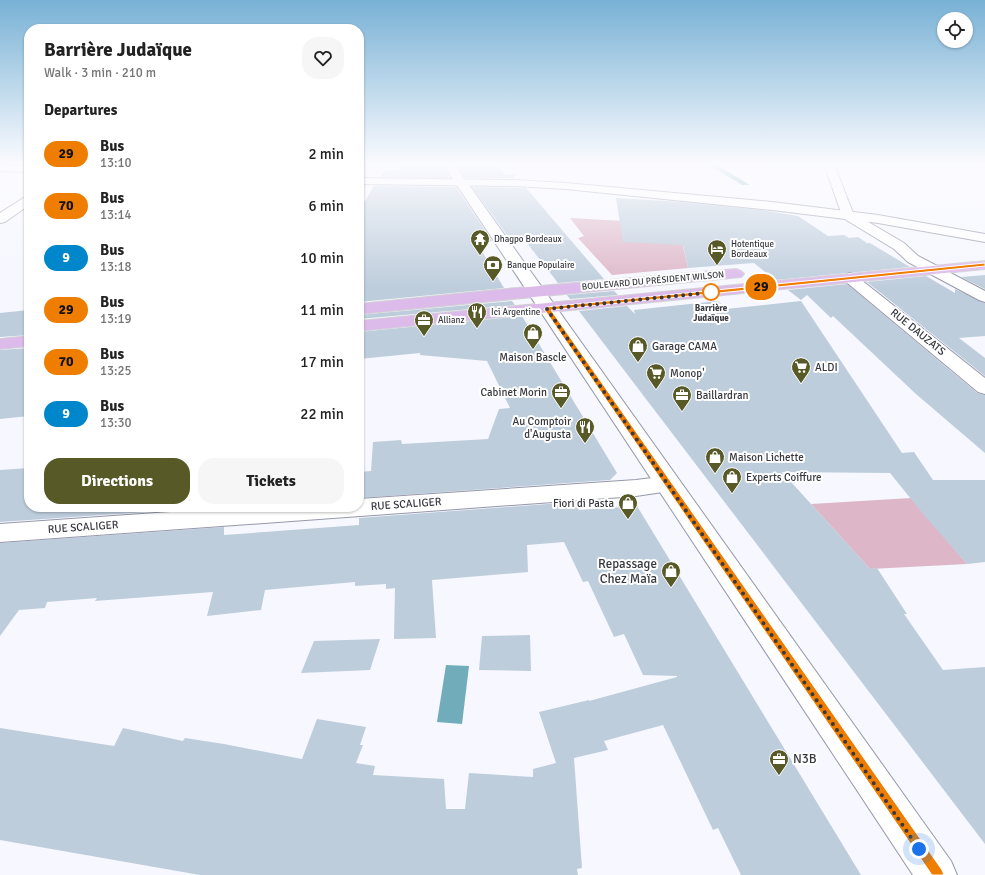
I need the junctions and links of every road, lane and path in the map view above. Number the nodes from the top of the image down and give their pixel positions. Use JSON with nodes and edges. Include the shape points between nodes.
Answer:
{"nodes":[{"id":1,"x":21,"y":205,"type":"edge"},
{"id":2,"x":475,"y":205,"type":"edge"},
{"id":3,"x":762,"y":205,"type":"edge"},
{"id":4,"x":843,"y":205,"type":"edge"},
{"id":5,"x":847,"y":215,"type":"junction"},
{"id":6,"x":2,"y":216,"type":"edge"},
{"id":7,"x":985,"y":238,"type":"edge"},
{"id":8,"x":985,"y":253,"type":"edge"},
{"id":9,"x":913,"y":260,"type":"junction"},
{"id":10,"x":985,"y":265,"type":"edge"},
{"id":11,"x":932,"y":270,"type":"junction"},
{"id":12,"x":767,"y":272,"type":"dead end"},
{"id":13,"x":751,"y":273,"type":"dead end"},
{"id":14,"x":850,"y":278,"type":"junction"},
{"id":15,"x":985,"y":297,"type":"edge"},
{"id":16,"x":542,"y":300,"type":"junction"},
{"id":17,"x":364,"y":309,"type":"edge"},
{"id":18,"x":364,"y":325,"type":"edge"},
{"id":19,"x":24,"y":342,"type":"edge"},
{"id":20,"x":0,"y":344,"type":"edge"},
{"id":21,"x":24,"y":356,"type":"edge"},
{"id":22,"x":0,"y":358,"type":"edge"},
{"id":23,"x":985,"y":388,"type":"edge"},
{"id":24,"x":668,"y":484,"type":"junction"},
{"id":25,"x":364,"y":507,"type":"edge"},
{"id":26,"x":297,"y":512,"type":"edge"},
{"id":27,"x":0,"y":533,"type":"edge"},
{"id":28,"x":937,"y":875,"type":"edge"}],
"edges":[{"from":1,"to":6,"type":"street"},
{"from":2,"to":16,"type":"street"},
{"from":3,"to":5,"type":"street"},
{"from":4,"to":5,"type":"street"},
{"from":5,"to":7,"type":"street"},
{"from":5,"to":9,"type":"street","via":[[898,246]]},
{"from":8,"to":9,"type":"main road"},
{"from":9,"to":11,"type":"street"},
{"from":9,"to":12,"type":"main road"},
{"from":10,"to":11,"type":"main road","name":"BOULEVARD DU PRÉSIDENT WILSON"},
{"from":11,"to":14,"type":"main road","name":"BOULEVARD DU PRÉSIDENT WILSON"},
{"from":11,"to":15,"type":"street"},
{"from":13,"to":16,"type":"main road","name":"BOULEVARD DU PRÉSIDENT WILSON"},
{"from":14,"to":16,"type":"main road","name":"BOULEVARD DU PRÉSIDENT WILSON"},
{"from":14,"to":23,"type":"street","name":"RUE DAUZATS"},
{"from":16,"to":17,"type":"main road","name":"BOULEVARD DU PRÉSIDENT WILSON"},
{"from":16,"to":18,"type":"main road","name":"BOULEVARD DU PRÉSIDENT WILSON"},
{"from":16,"to":24,"type":"street"},
{"from":19,"to":20,"type":"main road"},
{"from":21,"to":22,"type":"main road"},
{"from":24,"to":25,"type":"street","name":"RUE SCALIGER"},
{"from":24,"to":28,"type":"street"},
{"from":26,"to":27,"type":"street","name":"RUE SCALIGER"}]}
